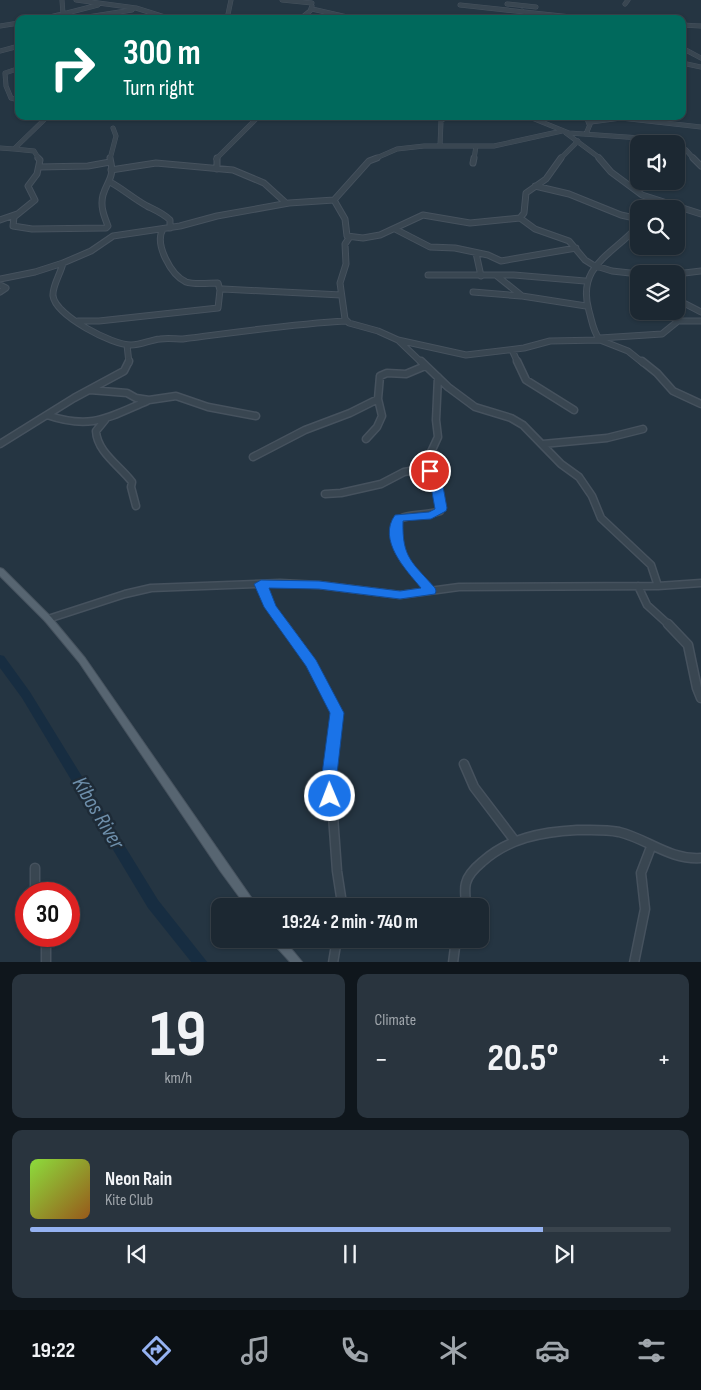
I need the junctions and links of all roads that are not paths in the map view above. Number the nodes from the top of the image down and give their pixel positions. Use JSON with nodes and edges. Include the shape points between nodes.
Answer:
{"nodes":[{"id":1,"x":62,"y":0,"type":"edge"},
{"id":2,"x":76,"y":0,"type":"edge"},
{"id":3,"x":118,"y":0,"type":"edge"},
{"id":4,"x":231,"y":0,"type":"edge"},
{"id":5,"x":282,"y":0,"type":"edge"},
{"id":6,"x":535,"y":0,"type":"edge"},
{"id":7,"x":312,"y":2,"type":"edge"},
{"id":8,"x":506,"y":2,"type":"edge"},
{"id":9,"x":102,"y":4,"type":"junction"},
{"id":10,"x":460,"y":5,"type":"dead end"},
{"id":11,"x":536,"y":7,"type":"junction"},
{"id":12,"x":312,"y":8,"type":"junction"},
{"id":13,"x":136,"y":9,"type":"junction"},
{"id":14,"x":506,"y":10,"type":"junction"},
{"id":15,"x":522,"y":11,"type":"junction"},
{"id":16,"x":536,"y":12,"type":"junction"},
{"id":17,"x":63,"y":14,"type":"joint"},
{"id":18,"x":99,"y":15,"type":"edge"},
{"id":19,"x":162,"y":15,"type":"edge"},
{"id":20,"x":228,"y":15,"type":"edge"},
{"id":21,"x":304,"y":15,"type":"edge"},
{"id":22,"x":340,"y":15,"type":"edge"},
{"id":23,"x":522,"y":15,"type":"edge"},
{"id":24,"x":555,"y":15,"type":"edge"},
{"id":25,"x":15,"y":24,"type":"edge"},
{"id":26,"x":686,"y":25,"type":"edge"},
{"id":27,"x":0,"y":26,"type":"edge"},
{"id":28,"x":701,"y":26,"type":"edge"},
{"id":29,"x":15,"y":47,"type":"edge"},
{"id":30,"x":686,"y":50,"type":"edge"},
{"id":31,"x":0,"y":51,"type":"edge"},
{"id":32,"x":701,"y":53,"type":"edge"},
{"id":33,"x":693,"y":54,"type":"junction"},
{"id":34,"x":686,"y":55,"type":"edge"},
{"id":35,"x":701,"y":58,"type":"edge"},
{"id":36,"x":686,"y":64,"type":"edge"},
{"id":37,"x":701,"y":67,"type":"edge"},
{"id":38,"x":15,"y":70,"type":"edge"},
{"id":39,"x":15,"y":99,"type":"edge"},
{"id":40,"x":44,"y":120,"type":"edge"},
{"id":41,"x":255,"y":120,"type":"edge"},
{"id":42,"x":442,"y":120,"type":"edge"},
{"id":43,"x":536,"y":120,"type":"edge"},
{"id":44,"x":588,"y":120,"type":"edge"},
{"id":45,"x":602,"y":120,"type":"edge"},
{"id":46,"x":641,"y":120,"type":"edge"},
{"id":47,"x":589,"y":124,"type":"junction"},
{"id":48,"x":701,"y":126,"type":"edge"},
{"id":49,"x":113,"y":128,"type":"dead end"},
{"id":50,"x":563,"y":132,"type":"junction"},
{"id":51,"x":586,"y":134,"type":"junction"},
{"id":52,"x":578,"y":141,"type":"junction"},
{"id":53,"x":440,"y":146,"type":"junction"},
{"id":54,"x":476,"y":146,"type":"junction"},
{"id":55,"x":0,"y":148,"type":"edge"},
{"id":56,"x":14,"y":148,"type":"junction"},
{"id":57,"x":110,"y":162,"type":"junction"},
{"id":58,"x":472,"y":163,"type":"dead end"},
{"id":59,"x":39,"y":166,"type":"junction"},
{"id":60,"x":701,"y":166,"type":"edge"},
{"id":61,"x":217,"y":169,"type":"junction"},
{"id":62,"x":111,"y":170,"type":"junction"},
{"id":63,"x":110,"y":182,"type":"junction"},
{"id":64,"x":535,"y":186,"type":"junction"},
{"id":65,"x":334,"y":200,"type":"junction"},
{"id":66,"x":286,"y":203,"type":"junction"},
{"id":67,"x":18,"y":213,"type":"junction"},
{"id":68,"x":701,"y":214,"type":"edge"},
{"id":69,"x":630,"y":216,"type":"edge"},
{"id":70,"x":520,"y":218,"type":"junction"},
{"id":71,"x":0,"y":220,"type":"edge"},
{"id":72,"x":170,"y":228,"type":"junction"},
{"id":73,"x":163,"y":229,"type":"junction"},
{"id":74,"x":396,"y":229,"type":"junction"},
{"id":75,"x":630,"y":234,"type":"edge"},
{"id":76,"x":348,"y":238,"type":"junction"},
{"id":77,"x":576,"y":248,"type":"junction"},
{"id":78,"x":476,"y":253,"type":"junction"},
{"id":79,"x":63,"y":263,"type":"junction"},
{"id":80,"x":595,"y":266,"type":"junction"},
{"id":81,"x":701,"y":270,"type":"edge"},
{"id":82,"x":630,"y":272,"type":"edge"},
{"id":83,"x":685,"y":273,"type":"edge"},
{"id":84,"x":428,"y":275,"type":"dead end"},
{"id":85,"x":481,"y":276,"type":"junction"},
{"id":86,"x":496,"y":276,"type":"junction"},
{"id":87,"x":0,"y":279,"type":"edge"},
{"id":88,"x":586,"y":281,"type":"junction"},
{"id":89,"x":0,"y":285,"type":"edge"},
{"id":90,"x":223,"y":289,"type":"dead end"},
{"id":91,"x":0,"y":292,"type":"edge"},
{"id":92,"x":473,"y":292,"type":"dead end"},
{"id":93,"x":341,"y":294,"type":"junction"},
{"id":94,"x":522,"y":296,"type":"junction"},
{"id":95,"x":685,"y":304,"type":"edge"},
{"id":96,"x":586,"y":306,"type":"junction"},
{"id":97,"x":701,"y":312,"type":"edge"},
{"id":98,"x":701,"y":320,"type":"edge"},
{"id":99,"x":78,"y":321,"type":"junction"},
{"id":100,"x":346,"y":321,"type":"junction"},
{"id":101,"x":598,"y":339,"type":"junction"},
{"id":102,"x":398,"y":340,"type":"junction"},
{"id":103,"x":127,"y":345,"type":"junction"},
{"id":104,"x":512,"y":350,"type":"junction"},
{"id":105,"x":425,"y":366,"type":"junction"},
{"id":106,"x":438,"y":377,"type":"junction"},
{"id":107,"x":89,"y":390,"type":"junction"},
{"id":108,"x":378,"y":399,"type":"junction"},
{"id":109,"x":149,"y":400,"type":"junction"},
{"id":110,"x":701,"y":404,"type":"edge"},
{"id":111,"x":574,"y":410,"type":"dead end"},
{"id":112,"x":47,"y":415,"type":"junction"},
{"id":113,"x":256,"y":416,"type":"dead end"},
{"id":114,"x":105,"y":420,"type":"junction"},
{"id":115,"x":643,"y":429,"type":"dead end"},
{"id":116,"x":366,"y":439,"type":"dead end"},
{"id":117,"x":0,"y":444,"type":"edge"},
{"id":118,"x":543,"y":444,"type":"junction"},
{"id":119,"x":253,"y":457,"type":"dead end"},
{"id":120,"x":428,"y":468,"type":"junction"},
{"id":121,"x":325,"y":494,"type":"dead end"},
{"id":122,"x":136,"y":506,"type":"dead end"},
{"id":123,"x":0,"y":571,"type":"edge"},
{"id":124,"x":701,"y":583,"type":"edge"},
{"id":125,"x":261,"y":584,"type":"junction"},
{"id":126,"x":638,"y":586,"type":"junction"},
{"id":127,"x":658,"y":586,"type":"junction"},
{"id":128,"x":430,"y":591,"type":"junction"},
{"id":129,"x":48,"y":619,"type":"junction"},
{"id":130,"x":701,"y":698,"type":"edge"},
{"id":131,"x":464,"y":764,"type":"dead end"},
{"id":132,"x":514,"y":841,"type":"junction"},
{"id":133,"x":652,"y":847,"type":"junction"},
{"id":134,"x":701,"y":858,"type":"edge"},
{"id":135,"x":36,"y":868,"type":"dead end"},
{"id":136,"x":35,"y":882,"type":"edge"},
{"id":137,"x":246,"y":898,"type":"edge"},
{"id":138,"x":341,"y":898,"type":"edge"},
{"id":139,"x":466,"y":898,"type":"edge"},
{"id":140,"x":46,"y":947,"type":"edge"},
{"id":141,"x":285,"y":948,"type":"edge"},
{"id":142,"x":335,"y":948,"type":"edge"},
{"id":143,"x":455,"y":948,"type":"edge"},
{"id":144,"x":46,"y":962,"type":"edge"},
{"id":145,"x":298,"y":962,"type":"edge"},
{"id":146,"x":333,"y":962,"type":"edge"},
{"id":147,"x":453,"y":962,"type":"edge"},
{"id":148,"x":634,"y":962,"type":"edge"}],
"edges":[{"from":1,"to":17,"type":"street"},
{"from":2,"to":9,"type":"street"},
{"from":3,"to":9,"type":"street"},
{"from":4,"to":20,"type":"street"},
{"from":5,"to":7,"type":"street"},
{"from":6,"to":11,"type":"street"},
{"from":7,"to":12,"type":"street"},
{"from":8,"to":11,"type":"street"},
{"from":8,"to":14,"type":"street"},
{"from":9,"to":13,"type":"street"},
{"from":9,"to":17,"type":"street"},
{"from":10,"to":14,"type":"street"},
{"from":11,"to":16,"type":"street"},
{"from":12,"to":21,"type":"street"},
{"from":12,"to":22,"type":"street"},
{"from":13,"to":18,"type":"street"},
{"from":13,"to":19,"type":"street"},
{"from":14,"to":15,"type":"street"},
{"from":15,"to":16,"type":"street"},
{"from":15,"to":23,"type":"street"},
{"from":16,"to":24,"type":"street"},
{"from":25,"to":27,"type":"street"},
{"from":26,"to":28,"type":"street"},
{"from":29,"to":31,"type":"street"},
{"from":30,"to":33,"type":"street"},
{"from":32,"to":33,"type":"street"},
{"from":33,"to":34,"type":"street"},
{"from":33,"to":35,"type":"street"},
{"from":36,"to":37,"type":"street"},
{"from":38,"to":39,"type":"street","via":[[5,73],[4,78],[11,98]]},
{"from":40,"to":56,"type":"street"},
{"from":41,"to":61,"type":"street","via":[[216,158]]},
{"from":42,"to":53,"type":"street"},
{"from":43,"to":50,"type":"street"},
{"from":44,"to":47,"type":"street"},
{"from":45,"to":47,"type":"street"},
{"from":46,"to":48,"type":"street"},
{"from":47,"to":51,"type":"street"},
{"from":49,"to":57,"type":"street","via":[[116,136]]},
{"from":50,"to":51,"type":"street"},
{"from":50,"to":52,"type":"street"},
{"from":50,"to":54,"type":"street","via":[[501,145]]},
{"from":51,"to":60,"type":"street","via":[[669,140],[686,150]]},
{"from":52,"to":64,"type":"street","via":[[563,154],[546,179]]},
{"from":52,"to":68,"type":"street","via":[[642,195]]},
{"from":53,"to":54,"type":"street"},
{"from":53,"to":65,"type":"street","via":[[400,148],[371,160]]},
{"from":54,"to":58,"type":"street"},
{"from":55,"to":56,"type":"street"},
{"from":56,"to":59,"type":"street","via":[[34,150],[40,157]]},
{"from":57,"to":59,"type":"street","via":[[88,166]]},
{"from":57,"to":62,"type":"street"},
{"from":59,"to":67,"type":"street","via":[[28,186],[35,200]]},
{"from":61,"to":62,"type":"street","via":[[156,163]]},
{"from":61,"to":66,"type":"street","via":[[233,170],[261,182]]},
{"from":62,"to":63,"type":"street"},
{"from":63,"to":67,"type":"street","via":[[103,195],[102,209],[107,227],[14,227],[12,220]]},
{"from":63,"to":72,"type":"street","via":[[163,213],[170,220]]},
{"from":64,"to":69,"type":"street","via":[[569,194]]},
{"from":64,"to":70,"type":"street","via":[[525,197],[524,213]]},
{"from":65,"to":66,"type":"street"},
{"from":65,"to":76,"type":"street","via":[[345,219]]},
{"from":66,"to":72,"type":"street"},
{"from":67,"to":71,"type":"street"},
{"from":70,"to":74,"type":"street","via":[[470,223],[423,215]]},
{"from":70,"to":77,"type":"street","via":[[535,229],[569,241]]},
{"from":72,"to":73,"type":"street"},
{"from":73,"to":79,"type":"street","via":[[113,236],[91,251]]},
{"from":73,"to":99,"type":"street","via":[[160,234],[161,250],[170,269],[187,282],[218,284],[218,308]]},
{"from":74,"to":76,"type":"street","via":[[369,238]]},
{"from":74,"to":78,"type":"street","via":[[430,246]]},
{"from":75,"to":80,"type":"street"},
{"from":76,"to":93,"type":"street"},
{"from":77,"to":78,"type":"street","via":[[503,261]]},
{"from":77,"to":80,"type":"street"},
{"from":78,"to":85,"type":"street"},
{"from":79,"to":87,"type":"street"},
{"from":79,"to":99,"type":"street","via":[[52,297],[64,312]]},
{"from":80,"to":82,"type":"street"},
{"from":80,"to":88,"type":"street"},
{"from":81,"to":83,"type":"street"},
{"from":84,"to":85,"type":"street"},
{"from":85,"to":86,"type":"street"},
{"from":86,"to":88,"type":"street"},
{"from":86,"to":94,"type":"street"},
{"from":88,"to":96,"type":"street"},
{"from":89,"to":91,"type":"street","via":[[6,288]]},
{"from":90,"to":93,"type":"street"},
{"from":92,"to":94,"type":"street"},
{"from":93,"to":100,"type":"street"},
{"from":94,"to":96,"type":"street"},
{"from":95,"to":97,"type":"street"},
{"from":96,"to":101,"type":"street","via":[[592,330]]},
{"from":98,"to":101,"type":"street","via":[[678,321],[667,332],[658,335]]},
{"from":99,"to":103,"type":"street","via":[[87,329]]},
{"from":100,"to":102,"type":"street"},
{"from":100,"to":103,"type":"street","via":[[222,332]]},
{"from":101,"to":104,"type":"street","via":[[550,340]]},
{"from":101,"to":110,"type":"street","via":[[628,351],[673,391]]},
{"from":102,"to":104,"type":"street","via":[[466,355]]},
{"from":102,"to":105,"type":"street"},
{"from":103,"to":107,"type":"street","via":[[127,368]]},
{"from":104,"to":111,"type":"street","via":[[526,380]]},
{"from":105,"to":106,"type":"street"},
{"from":105,"to":108,"type":"street","via":[[406,374],[383,374],[378,386]]},
{"from":106,"to":118,"type":"street","via":[[475,407],[511,418]]},
{"from":106,"to":120,"type":"street","via":[[438,437],[425,461]]},
{"from":107,"to":109,"type":"street","via":[[127,393]]},
{"from":107,"to":112,"type":"street"},
{"from":108,"to":116,"type":"street","via":[[382,416]]},
{"from":108,"to":119,"type":"street","via":[[305,430]]},
{"from":109,"to":113,"type":"street","via":[[176,396],[208,407]]},
{"from":109,"to":114,"type":"street"},
{"from":112,"to":114,"type":"street","via":[[79,424]]},
{"from":112,"to":117,"type":"street"},
{"from":114,"to":122,"type":"street","via":[[97,430],[97,437],[103,449],[127,473]]},
{"from":115,"to":118,"type":"street","via":[[594,440]]},
{"from":118,"to":127,"type":"street","via":[[583,482],[601,518],[651,565]]},
{"from":120,"to":121,"type":"street","via":[[404,472],[381,484]]},
{"from":120,"to":128,"type":"street","via":[[436,481],[440,511],[400,518],[397,521],[397,540],[404,560]]},
{"from":123,"to":129,"type":"main road"},
{"from":124,"to":127,"type":"street"},
{"from":125,"to":128,"type":"street","via":[[319,585],[400,595]]},
{"from":125,"to":129,"type":"street","via":[[131,591]]},
{"from":125,"to":138,"type":"street","via":[[270,607],[312,664],[337,713],[330,774]]},
{"from":126,"to":127,"type":"street"},
{"from":126,"to":128,"type":"street","via":[[459,587]]},
{"from":126,"to":130,"type":"street","via":[[647,605],[688,645]]},
{"from":129,"to":137,"type":"main road","via":[[82,660]]},
{"from":131,"to":132,"type":"street","via":[[474,787]]},
{"from":132,"to":133,"type":"street","via":[[556,830],[597,830],[626,834]]},
{"from":132,"to":139,"type":"street","via":[[475,868],[466,882]]},
{"from":133,"to":134,"type":"street","via":[[681,858]]},
{"from":133,"to":148,"type":"street","via":[[641,873],[645,909]]},
{"from":135,"to":136,"type":"street"},
{"from":140,"to":144,"type":"street"},
{"from":141,"to":145,"type":"main road"},
{"from":142,"to":146,"type":"street"},
{"from":143,"to":147,"type":"street"}]}
